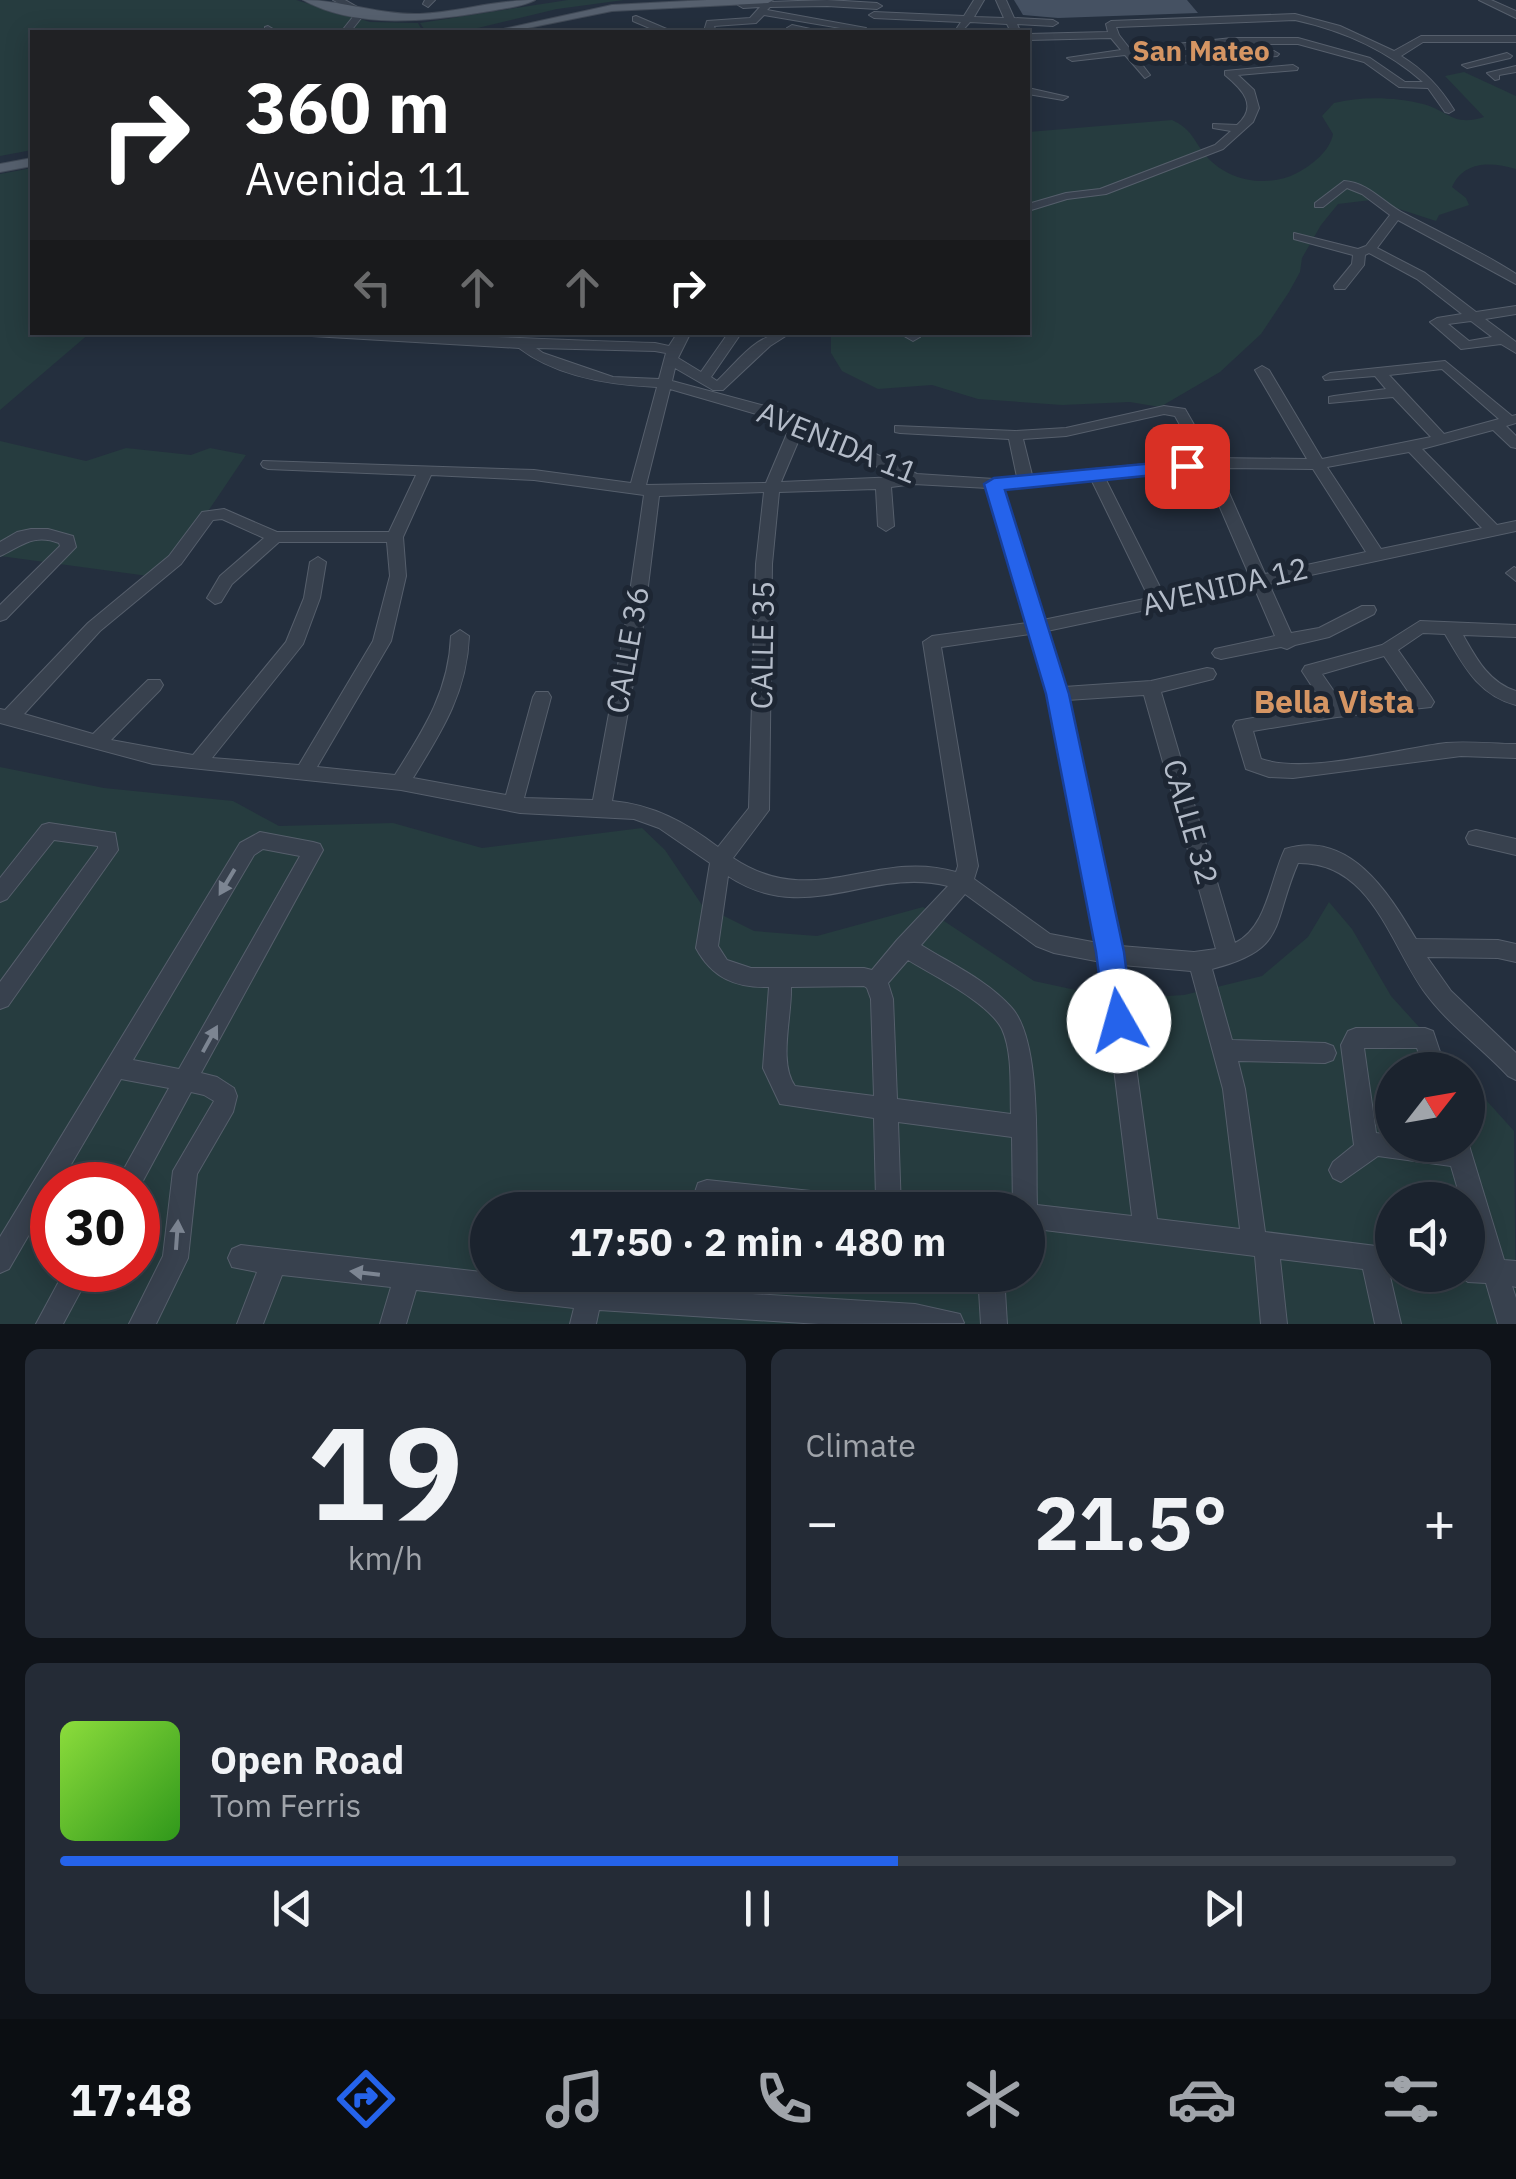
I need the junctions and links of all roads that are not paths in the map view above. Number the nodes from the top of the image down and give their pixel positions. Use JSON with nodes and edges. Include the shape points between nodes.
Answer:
{"nodes":[{"id":1,"x":308,"y":0,"type":"edge"},
{"id":2,"x":327,"y":0,"type":"edge"},
{"id":3,"x":338,"y":0,"type":"edge"},
{"id":4,"x":513,"y":0,"type":"edge"},
{"id":5,"x":530,"y":0,"type":"edge"},
{"id":6,"x":678,"y":0,"type":"edge"},
{"id":7,"x":979,"y":0,"type":"edge"},
{"id":8,"x":1001,"y":0,"type":"edge"},
{"id":9,"x":1484,"y":0,"type":"edge"},
{"id":10,"x":496,"y":2,"type":"edge"},
{"id":11,"x":827,"y":2,"type":"junction"},
{"id":12,"x":743,"y":5,"type":"dead end"},
{"id":13,"x":636,"y":6,"type":"junction"},
{"id":14,"x":766,"y":6,"type":"edge"},
{"id":15,"x":877,"y":7,"type":"edge"},
{"id":16,"x":360,"y":14,"type":"junction"},
{"id":17,"x":1516,"y":15,"type":"edge"},
{"id":18,"x":636,"y":19,"type":"junction"},
{"id":19,"x":816,"y":20,"type":"junction"},
{"id":20,"x":918,"y":20,"type":"junction"},
{"id":21,"x":966,"y":22,"type":"junction"},
{"id":22,"x":1053,"y":23,"type":"dead end"},
{"id":23,"x":792,"y":28,"type":"dead end"},
{"id":24,"x":1014,"y":28,"type":"edge"},
{"id":25,"x":348,"y":30,"type":"edge"},
{"id":26,"x":486,"y":30,"type":"edge"},
{"id":27,"x":503,"y":30,"type":"edge"},
{"id":28,"x":633,"y":30,"type":"edge"},
{"id":29,"x":661,"y":30,"type":"edge"},
{"id":30,"x":709,"y":30,"type":"edge"},
{"id":31,"x":800,"y":30,"type":"edge"},
{"id":32,"x":810,"y":30,"type":"edge"},
{"id":33,"x":858,"y":30,"type":"edge"},
{"id":34,"x":863,"y":30,"type":"edge"},
{"id":35,"x":913,"y":30,"type":"edge"},
{"id":36,"x":960,"y":30,"type":"edge"},
{"id":37,"x":1285,"y":33,"type":"dead end"},
{"id":38,"x":1030,"y":37,"type":"edge"},
{"id":39,"x":1494,"y":38,"type":"junction"},
{"id":40,"x":1117,"y":39,"type":"junction"},
{"id":41,"x":1516,"y":39,"type":"edge"},
{"id":42,"x":1274,"y":54,"type":"dead end"},
{"id":43,"x":1395,"y":54,"type":"junction"},
{"id":44,"x":1072,"y":58,"type":"dead end"},
{"id":45,"x":1511,"y":58,"type":"edge"},
{"id":46,"x":1132,"y":59,"type":"junction"},
{"id":47,"x":1467,"y":65,"type":"dead end"},
{"id":48,"x":1116,"y":68,"type":"dead end"},
{"id":49,"x":1293,"y":68,"type":"dead end"},
{"id":50,"x":1516,"y":70,"type":"edge"},
{"id":51,"x":1144,"y":75,"type":"dead end"},
{"id":52,"x":1495,"y":77,"type":"dead end"},
{"id":53,"x":1429,"y":85,"type":"junction"},
{"id":54,"x":1030,"y":92,"type":"edge"},
{"id":55,"x":1063,"y":98,"type":"dead end"},
{"id":56,"x":1448,"y":110,"type":"dead end"},
{"id":57,"x":1217,"y":126,"type":"dead end"},
{"id":58,"x":1238,"y":128,"type":"junction"},
{"id":59,"x":30,"y":159,"type":"edge"},
{"id":60,"x":0,"y":164,"type":"edge"},
{"id":61,"x":1319,"y":205,"type":"dead end"},
{"id":62,"x":1030,"y":207,"type":"edge"},
{"id":63,"x":1396,"y":214,"type":"junction"},
{"id":64,"x":1298,"y":236,"type":"dead end"},
{"id":65,"x":1364,"y":251,"type":"junction"},
{"id":66,"x":1516,"y":280,"type":"edge"},
{"id":67,"x":1340,"y":286,"type":"dead end"},
{"id":68,"x":1516,"y":310,"type":"edge"},
{"id":69,"x":1473,"y":314,"type":"junction"},
{"id":70,"x":364,"y":335,"type":"edge"},
{"id":71,"x":683,"y":335,"type":"edge"},
{"id":72,"x":734,"y":335,"type":"edge"},
{"id":73,"x":781,"y":335,"type":"edge"},
{"id":74,"x":1504,"y":339,"type":"junction"},
{"id":75,"x":522,"y":344,"type":"junction"},
{"id":76,"x":1516,"y":349,"type":"edge"},
{"id":77,"x":672,"y":355,"type":"junction"},
{"id":78,"x":1318,"y":364,"type":"dead end"},
{"id":79,"x":1262,"y":370,"type":"dead end"},
{"id":80,"x":1379,"y":373,"type":"junction"},
{"id":81,"x":1330,"y":377,"type":"junction"},
{"id":82,"x":702,"y":379,"type":"junction"},
{"id":83,"x":664,"y":383,"type":"junction"},
{"id":84,"x":714,"y":392,"type":"junction"},
{"id":85,"x":1396,"y":392,"type":"junction"},
{"id":86,"x":1350,"y":398,"type":"junction"},
{"id":87,"x":1334,"y":400,"type":"dead end"},
{"id":88,"x":1507,"y":421,"type":"edge"},
{"id":89,"x":800,"y":423,"type":"junction"},
{"id":90,"x":900,"y":429,"type":"dead end"},
{"id":91,"x":1016,"y":435,"type":"junction"},
{"id":92,"x":1441,"y":440,"type":"junction"},
{"id":93,"x":1516,"y":444,"type":"edge"},
{"id":94,"x":1412,"y":447,"type":"junction"},
{"id":95,"x":1208,"y":463,"type":"junction"},
{"id":96,"x":268,"y":464,"type":"dead end"},
{"id":97,"x":1321,"y":464,"type":"junction"},
{"id":98,"x":425,"y":471,"type":"junction"},
{"id":99,"x":1096,"y":477,"type":"junction"},
{"id":100,"x":914,"y":479,"type":"junction"},
{"id":101,"x":1026,"y":481,"type":"junction"},
{"id":102,"x":883,"y":484,"type":"junction"},
{"id":103,"x":994,"y":484,"type":"junction"},
{"id":104,"x":772,"y":486,"type":"junction"},
{"id":105,"x":644,"y":491,"type":"junction"},
{"id":106,"x":886,"y":526,"type":"dead end"},
{"id":107,"x":1516,"y":526,"type":"edge"},
{"id":108,"x":1492,"y":529,"type":"junction"},
{"id":109,"x":395,"y":537,"type":"junction"},
{"id":110,"x":275,"y":538,"type":"junction"},
{"id":111,"x":0,"y":551,"type":"edge"},
{"id":112,"x":1376,"y":555,"type":"junction"},
{"id":113,"x":318,"y":562,"type":"dead end"},
{"id":114,"x":1259,"y":578,"type":"junction"},
{"id":115,"x":215,"y":598,"type":"dead end"},
{"id":116,"x":1160,"y":602,"type":"junction"},
{"id":117,"x":1368,"y":610,"type":"dead end"},
{"id":118,"x":0,"y":615,"type":"edge"},
{"id":119,"x":1038,"y":627,"type":"junction"},
{"id":120,"x":1450,"y":628,"type":"junction"},
{"id":121,"x":1516,"y":631,"type":"edge"},
{"id":122,"x":460,"y":636,"type":"dead end"},
{"id":123,"x":1287,"y":642,"type":"junction"},
{"id":124,"x":1388,"y":649,"type":"junction"},
{"id":125,"x":1222,"y":653,"type":"dead end"},
{"id":126,"x":1208,"y":674,"type":"dead end"},
{"id":127,"x":154,"y":684,"type":"dead end"},
{"id":128,"x":1151,"y":688,"type":"junction"},
{"id":129,"x":1058,"y":694,"type":"junction"},
{"id":130,"x":542,"y":696,"type":"dead end"},
{"id":131,"x":1516,"y":698,"type":"edge"},
{"id":132,"x":1337,"y":710,"type":"junction"},
{"id":133,"x":5,"y":717,"type":"edge"},
{"id":134,"x":98,"y":741,"type":"junction"},
{"id":135,"x":1515,"y":754,"type":"edge"},
{"id":136,"x":199,"y":761,"type":"junction"},
{"id":137,"x":304,"y":773,"type":"junction"},
{"id":138,"x":400,"y":783,"type":"junction"},
{"id":139,"x":513,"y":804,"type":"junction"},
{"id":140,"x":600,"y":809,"type":"junction"},
{"id":141,"x":1476,"y":838,"type":"dead end"},
{"id":142,"x":1516,"y":847,"type":"edge"},
{"id":143,"x":720,"y":860,"type":"junction"},
{"id":144,"x":963,"y":883,"type":"junction"},
{"id":145,"x":0,"y":893,"type":"edge"},
{"id":146,"x":904,"y":946,"type":"junction"},
{"id":147,"x":1411,"y":948,"type":"junction"},
{"id":148,"x":1110,"y":952,"type":"junction"},
{"id":149,"x":1516,"y":953,"type":"edge"},
{"id":150,"x":1228,"y":956,"type":"junction"},
{"id":151,"x":1200,"y":962,"type":"junction"},
{"id":152,"x":780,"y":978,"type":"junction"},
{"id":153,"x":876,"y":981,"type":"junction"},
{"id":154,"x":0,"y":1000,"type":"edge"},
{"id":155,"x":1224,"y":1050,"type":"junction"},
{"id":156,"x":1429,"y":1052,"type":"edge"},
{"id":157,"x":1325,"y":1053,"type":"dead end"},
{"id":158,"x":116,"y":1067,"type":"junction"},
{"id":159,"x":1516,"y":1069,"type":"edge"},
{"id":160,"x":185,"y":1083,"type":"junction"},
{"id":161,"x":885,"y":1111,"type":"junction"},
{"id":162,"x":1021,"y":1127,"type":"junction"},
{"id":163,"x":1375,"y":1144,"type":"edge"},
{"id":164,"x":1367,"y":1150,"type":"junction"},
{"id":165,"x":141,"y":1162,"type":"edge"},
{"id":166,"x":1463,"y":1162,"type":"edge"},
{"id":167,"x":1341,"y":1170,"type":"dead end"},
{"id":168,"x":888,"y":1192,"type":"edge"},
{"id":169,"x":1025,"y":1192,"type":"edge"},
{"id":170,"x":1045,"y":1216,"type":"edge"},
{"id":171,"x":1146,"y":1231,"type":"junction"},
{"id":172,"x":1260,"y":1243,"type":"junction"},
{"id":173,"x":1375,"y":1257,"type":"edge"},
{"id":174,"x":241,"y":1258,"type":"dead end"},
{"id":175,"x":0,"y":1260,"type":"edge"},
{"id":176,"x":274,"y":1262,"type":"junction"},
{"id":177,"x":1506,"y":1273,"type":"edge"},
{"id":178,"x":407,"y":1278,"type":"junction"},
{"id":179,"x":67,"y":1292,"type":"edge"},
{"id":180,"x":992,"y":1292,"type":"edge"},
{"id":181,"x":1386,"y":1292,"type":"edge"},
{"id":182,"x":589,"y":1297,"type":"junction"},
{"id":183,"x":702,"y":1315,"type":"edge"},
{"id":184,"x":915,"y":1320,"type":"edge"},
{"id":185,"x":951,"y":1322,"type":"edge"},
{"id":186,"x":49,"y":1324,"type":"edge"},
{"id":187,"x":142,"y":1324,"type":"edge"},
{"id":188,"x":250,"y":1324,"type":"edge"},
{"id":189,"x":393,"y":1324,"type":"edge"},
{"id":190,"x":583,"y":1324,"type":"edge"},
{"id":191,"x":994,"y":1324,"type":"edge"},
{"id":192,"x":1274,"y":1324,"type":"edge"},
{"id":193,"x":1388,"y":1324,"type":"edge"},
{"id":194,"x":1511,"y":1324,"type":"edge"}],
"edges":[{"from":1,"to":16,"type":"main road"},
{"from":2,"to":16,"type":"main road"},
{"from":3,"to":16,"type":"street"},
{"from":4,"to":10,"type":"main road"},
{"from":5,"to":16,"type":"main road","via":[[416,19]]},
{"from":6,"to":26,"type":"main road","via":[[575,9]]},
{"from":7,"to":21,"type":"street"},
{"from":8,"to":24,"type":"street"},
{"from":9,"to":17,"type":"street"},
{"from":10,"to":16,"type":"main road","via":[[409,16]]},
{"from":11,"to":14,"type":"street"},
{"from":11,"to":15,"type":"street"},
{"from":11,"to":19,"type":"street"},
{"from":12,"to":14,"type":"street"},
{"from":13,"to":14,"type":"main road"},
{"from":13,"to":18,"type":"street"},
{"from":13,"to":27,"type":"main road"},
{"from":14,"to":19,"type":"street"},
{"from":14,"to":30,"type":"street","via":[[750,22],[710,23]]},
{"from":15,"to":20,"type":"street"},
{"from":15,"to":34,"type":"street"},
{"from":16,"to":25,"type":"street"},
{"from":18,"to":28,"type":"street"},
{"from":18,"to":29,"type":"street"},
{"from":19,"to":32,"type":"street"},
{"from":19,"to":33,"type":"street"},
{"from":20,"to":21,"type":"street"},
{"from":20,"to":35,"type":"street"},
{"from":21,"to":24,"type":"street"},
{"from":21,"to":36,"type":"street"},
{"from":22,"to":24,"type":"street"},
{"from":23,"to":31,"type":"street"},
{"from":37,"to":40,"type":"street"},
{"from":38,"to":40,"type":"street"},
{"from":39,"to":41,"type":"street"},
{"from":39,"to":43,"type":"street","via":[[1421,39]]},
{"from":39,"to":45,"type":"street"},
{"from":40,"to":43,"type":"street","via":[[1114,23],[1203,13],[1305,19]]},
{"from":40,"to":46,"type":"street"},
{"from":42,"to":46,"type":"street"},
{"from":43,"to":53,"type":"street"},
{"from":44,"to":46,"type":"street"},
{"from":45,"to":47,"type":"street"},
{"from":46,"to":48,"type":"street"},
{"from":46,"to":51,"type":"street"},
{"from":46,"to":53,"type":"street","via":[[1232,41],[1298,42],[1367,60],[1403,85]]},
{"from":49,"to":58,"type":"street","via":[[1229,73],[1254,97],[1250,120]]},
{"from":50,"to":52,"type":"street"},
{"from":53,"to":56,"type":"street"},
{"from":54,"to":55,"type":"street"},
{"from":57,"to":58,"type":"street"},
{"from":58,"to":62,"type":"street","via":[[1219,147],[1131,182]]},
{"from":59,"to":60,"type":"main road"},
{"from":61,"to":63,"type":"street","via":[[1350,184]]},
{"from":63,"to":65,"type":"street"},
{"from":63,"to":66,"type":"street"},
{"from":64,"to":65,"type":"street"},
{"from":65,"to":67,"type":"street"},
{"from":65,"to":69,"type":"street","via":[[1409,268]]},
{"from":68,"to":69,"type":"street"},
{"from":69,"to":74,"type":"street"},
{"from":69,"to":74,"type":"street","via":[[1439,321],[1466,346]]},
{"from":70,"to":75,"type":"street"},
{"from":71,"to":77,"type":"street","name":"CALLE 36"},
{"from":72,"to":82,"type":"street"},
{"from":73,"to":84,"type":"street"},
{"from":74,"to":76,"type":"street"},
{"from":75,"to":77,"type":"street","via":[[656,346]]},
{"from":75,"to":83,"type":"street","name":"AVENIDA 11","via":[[538,356],[612,380]]},
{"from":77,"to":82,"type":"street"},
{"from":77,"to":83,"type":"street","name":"CALLE 36"},
{"from":78,"to":81,"type":"street"},
{"from":79,"to":97,"type":"street","via":[[1284,415]]},
{"from":80,"to":81,"type":"street"},
{"from":80,"to":85,"type":"street"},
{"from":80,"to":88,"type":"street","via":[[1446,365]]},
{"from":81,"to":86,"type":"street"},
{"from":82,"to":84,"type":"street"},
{"from":83,"to":84,"type":"street","name":"AVENIDA 11"},
{"from":83,"to":105,"type":"street","name":"CALLE 36"},
{"from":84,"to":89,"type":"street","name":"AVENIDA 11"},
{"from":85,"to":86,"type":"street"},
{"from":85,"to":92,"type":"street"},
{"from":86,"to":87,"type":"street"},
{"from":88,"to":92,"type":"street","name":"AVENIDA 11"},
{"from":88,"to":93,"type":"street"},
{"from":89,"to":100,"type":"street","name":"AVENIDA 11"},
{"from":89,"to":104,"type":"street","name":"CALLE 35"},
{"from":90,"to":91,"type":"street"},
{"from":91,"to":95,"type":"street","via":[[1109,426],[1172,409],[1185,417]]},
{"from":91,"to":101,"type":"street"},
{"from":92,"to":94,"type":"street","name":"AVENIDA 11"},
{"from":94,"to":97,"type":"street","name":"AVENIDA 11"},
{"from":94,"to":108,"type":"street"},
{"from":95,"to":97,"type":"street","name":"AVENIDA 11"},
{"from":95,"to":99,"type":"street","name":"AVENIDA 11"},
{"from":95,"to":114,"type":"street"},
{"from":96,"to":98,"type":"street"},
{"from":97,"to":112,"type":"street"},
{"from":98,"to":105,"type":"street"},
{"from":98,"to":109,"type":"street"},
{"from":99,"to":101,"type":"street","name":"AVENIDA 11"},
{"from":99,"to":116,"type":"street"},
{"from":100,"to":102,"type":"street"},
{"from":100,"to":103,"type":"street","name":"AVENIDA 11"},
{"from":101,"to":103,"type":"street","name":"AVENIDA 11"},
{"from":102,"to":104,"type":"street"},
{"from":102,"to":106,"type":"street"},
{"from":103,"to":119,"type":"street"},
{"from":104,"to":105,"type":"street"},
{"from":104,"to":143,"type":"street","name":"CALLE 35","via":[[758,810]]},
{"from":105,"to":140,"type":"street","name":"CALLE 36","via":[[634,627]]},
{"from":107,"to":108,"type":"street","name":"AVENIDA 12"},
{"from":108,"to":112,"type":"street","name":"AVENIDA 12"},
{"from":109,"to":110,"type":"street"},
{"from":109,"to":137,"type":"street","via":[[398,576],[382,641]]},
{"from":110,"to":115,"type":"street"},
{"from":110,"to":133,"type":"street","via":[[224,514],[208,516],[176,560],[94,627]]},
{"from":111,"to":118,"type":"street","via":[[27,533],[59,537],[68,547]]},
{"from":112,"to":114,"type":"street","name":"AVENIDA 12"},
{"from":113,"to":136,"type":"street","via":[[294,644]]},
{"from":114,"to":116,"type":"street","name":"AVENIDA 12"},
{"from":114,"to":123,"type":"street"},
{"from":116,"to":119,"type":"street","name":"AVENIDA 12"},
{"from":117,"to":123,"type":"street"},
{"from":119,"to":129,"type":"street"},
{"from":119,"to":144,"type":"street","name":"AVENIDA 12","via":[[932,642],[968,866]]},
{"from":120,"to":121,"type":"street"},
{"from":120,"to":124,"type":"street","via":[[1420,627]]},
{"from":120,"to":131,"type":"street","via":[[1486,683]]},
{"from":122,"to":138,"type":"street","via":[[461,668],[451,699]]},
{"from":123,"to":125,"type":"street"},
{"from":124,"to":132,"type":"street","via":[[1311,671]]},
{"from":124,"to":132,"type":"street","via":[[1425,702]]},
{"from":126,"to":128,"type":"street"},
{"from":127,"to":134,"type":"street"},
{"from":128,"to":129,"type":"street"},
{"from":128,"to":150,"type":"street","name":"CALLE 32"},
{"from":129,"to":148,"type":"street"},
{"from":130,"to":139,"type":"street"},
{"from":132,"to":135,"type":"street","via":[[1242,726],[1253,764],[1265,770],[1342,766],[1460,749]]},
{"from":133,"to":134,"type":"street"},
{"from":134,"to":136,"type":"street","via":[[151,757]]},
{"from":136,"to":137,"type":"street"},
{"from":137,"to":138,"type":"street"},
{"from":138,"to":139,"type":"street"},
{"from":139,"to":140,"type":"street"},
{"from":140,"to":143,"type":"street","via":[[648,815]]},
{"from":141,"to":142,"type":"street"},
{"from":143,"to":144,"type":"street","via":[[739,877],[812,893],[910,874]]},
{"from":143,"to":152,"type":"street","via":[[707,948],[720,967],[751,978]]},
{"from":144,"to":146,"type":"street"},
{"from":144,"to":148,"type":"street","via":[[1046,942]]},
{"from":145,"to":154,"type":"street","via":[[49,830],[108,839],[108,850]]},
{"from":146,"to":153,"type":"street"},
{"from":146,"to":162,"type":"street","via":[[1010,1023],[1019,1052]]},
{"from":147,"to":149,"type":"street"},
{"from":147,"to":150,"type":"street","via":[[1364,880],[1341,859],[1314,851],[1292,855],[1279,880],[1273,924],[1254,946]]},
{"from":147,"to":159,"type":"street","via":[[1434,987]]},
{"from":148,"to":151,"type":"street"},
{"from":148,"to":171,"type":"street"},
{"from":150,"to":151,"type":"street"},
{"from":151,"to":155,"type":"street"},
{"from":152,"to":153,"type":"street"},
{"from":152,"to":161,"type":"street","via":[[771,1056],[788,1096]]},
{"from":153,"to":161,"type":"street"},
{"from":155,"to":157,"type":"street"},
{"from":155,"to":172,"type":"street"},
{"from":156,"to":164,"type":"street","via":[[1425,1038],[1356,1038]]},
{"from":158,"to":160,"type":"street"},
{"from":160,"to":158,"type":"street","one_way":true,"via":[[313,850],[250,844]]},
{"from":158,"to":175,"type":"street"},
{"from":160,"to":165,"type":"street"},
{"from":187,"to":160,"type":"street","one_way":true,"via":[[175,1258],[185,1171],[226,1104],[220,1090]]},
{"from":161,"to":162,"type":"street"},
{"from":161,"to":168,"type":"street"},
{"from":162,"to":169,"type":"street"},
{"from":163,"to":164,"type":"street"},
{"from":164,"to":167,"type":"street"},
{"from":166,"to":177,"type":"street"},
{"from":170,"to":171,"type":"street"},
{"from":171,"to":172,"type":"street"},
{"from":172,"to":173,"type":"street"},
{"from":172,"to":192,"type":"street"},
{"from":174,"to":176,"type":"street"},
{"from":178,"to":176,"type":"street","one_way":true},
{"from":176,"to":188,"type":"street"},
{"from":177,"to":194,"type":"street"},
{"from":178,"to":182,"type":"street"},
{"from":178,"to":189,"type":"street"},
{"from":179,"to":186,"type":"street"},
{"from":180,"to":191,"type":"street"},
{"from":181,"to":193,"type":"street"},
{"from":182,"to":183,"type":"street"},
{"from":182,"to":190,"type":"street"},
{"from":183,"to":184,"type":"street"},
{"from":184,"to":185,"type":"street"}]}
